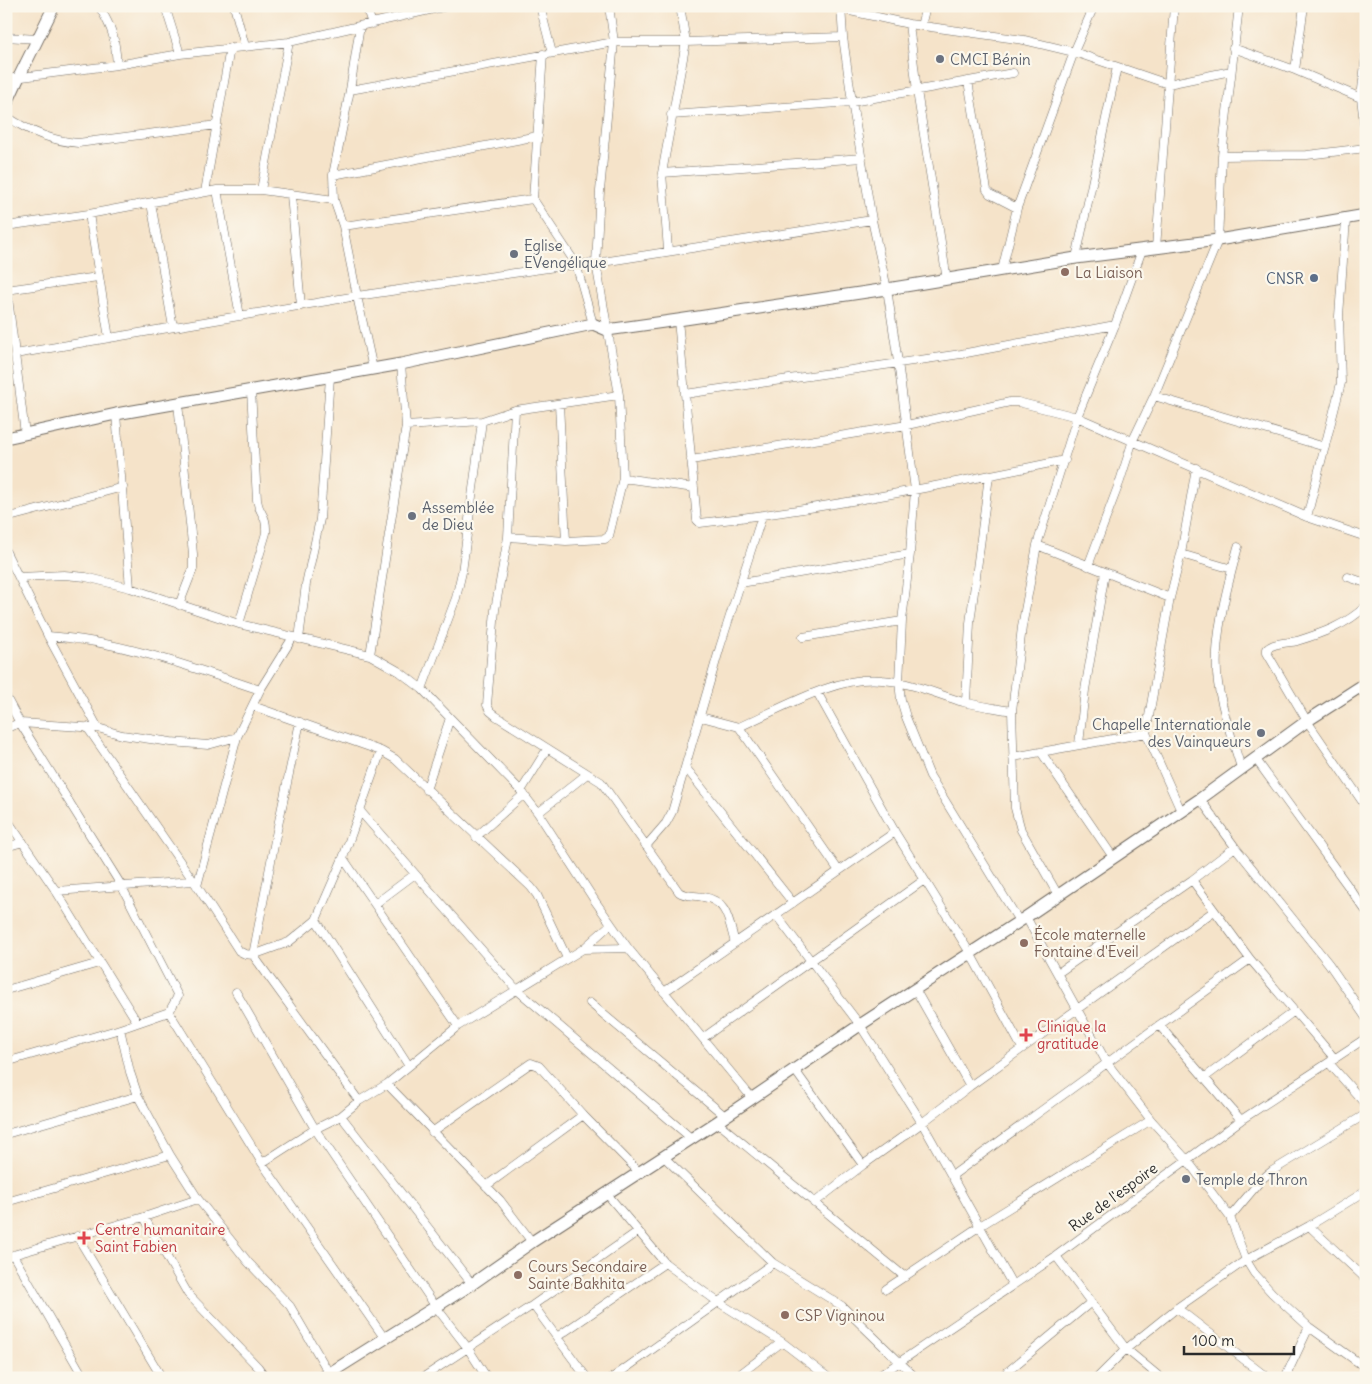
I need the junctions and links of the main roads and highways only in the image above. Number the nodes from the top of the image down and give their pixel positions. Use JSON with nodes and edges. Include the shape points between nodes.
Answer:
{"nodes":[{"id":1,"x":54,"y":6,"type":"edge"},
{"id":2,"x":6,"y":105,"type":"edge"},
{"id":3,"x":1366,"y":215,"type":"edge"},
{"id":4,"x":6,"y":438,"type":"edge"},
{"id":5,"x":1362,"y":685,"type":"edge"},
{"id":6,"x":326,"y":1376,"type":"edge"}],
"edges":[{"from":1,"to":2,"type":"main road"},
{"from":3,"to":4,"type":"main road","via":[[678,320],[606,330],[592,324],[401,364],[116,414]]},
{"from":5,"to":6,"type":"main road","via":[[1058,895],[472,1284]]}]}
